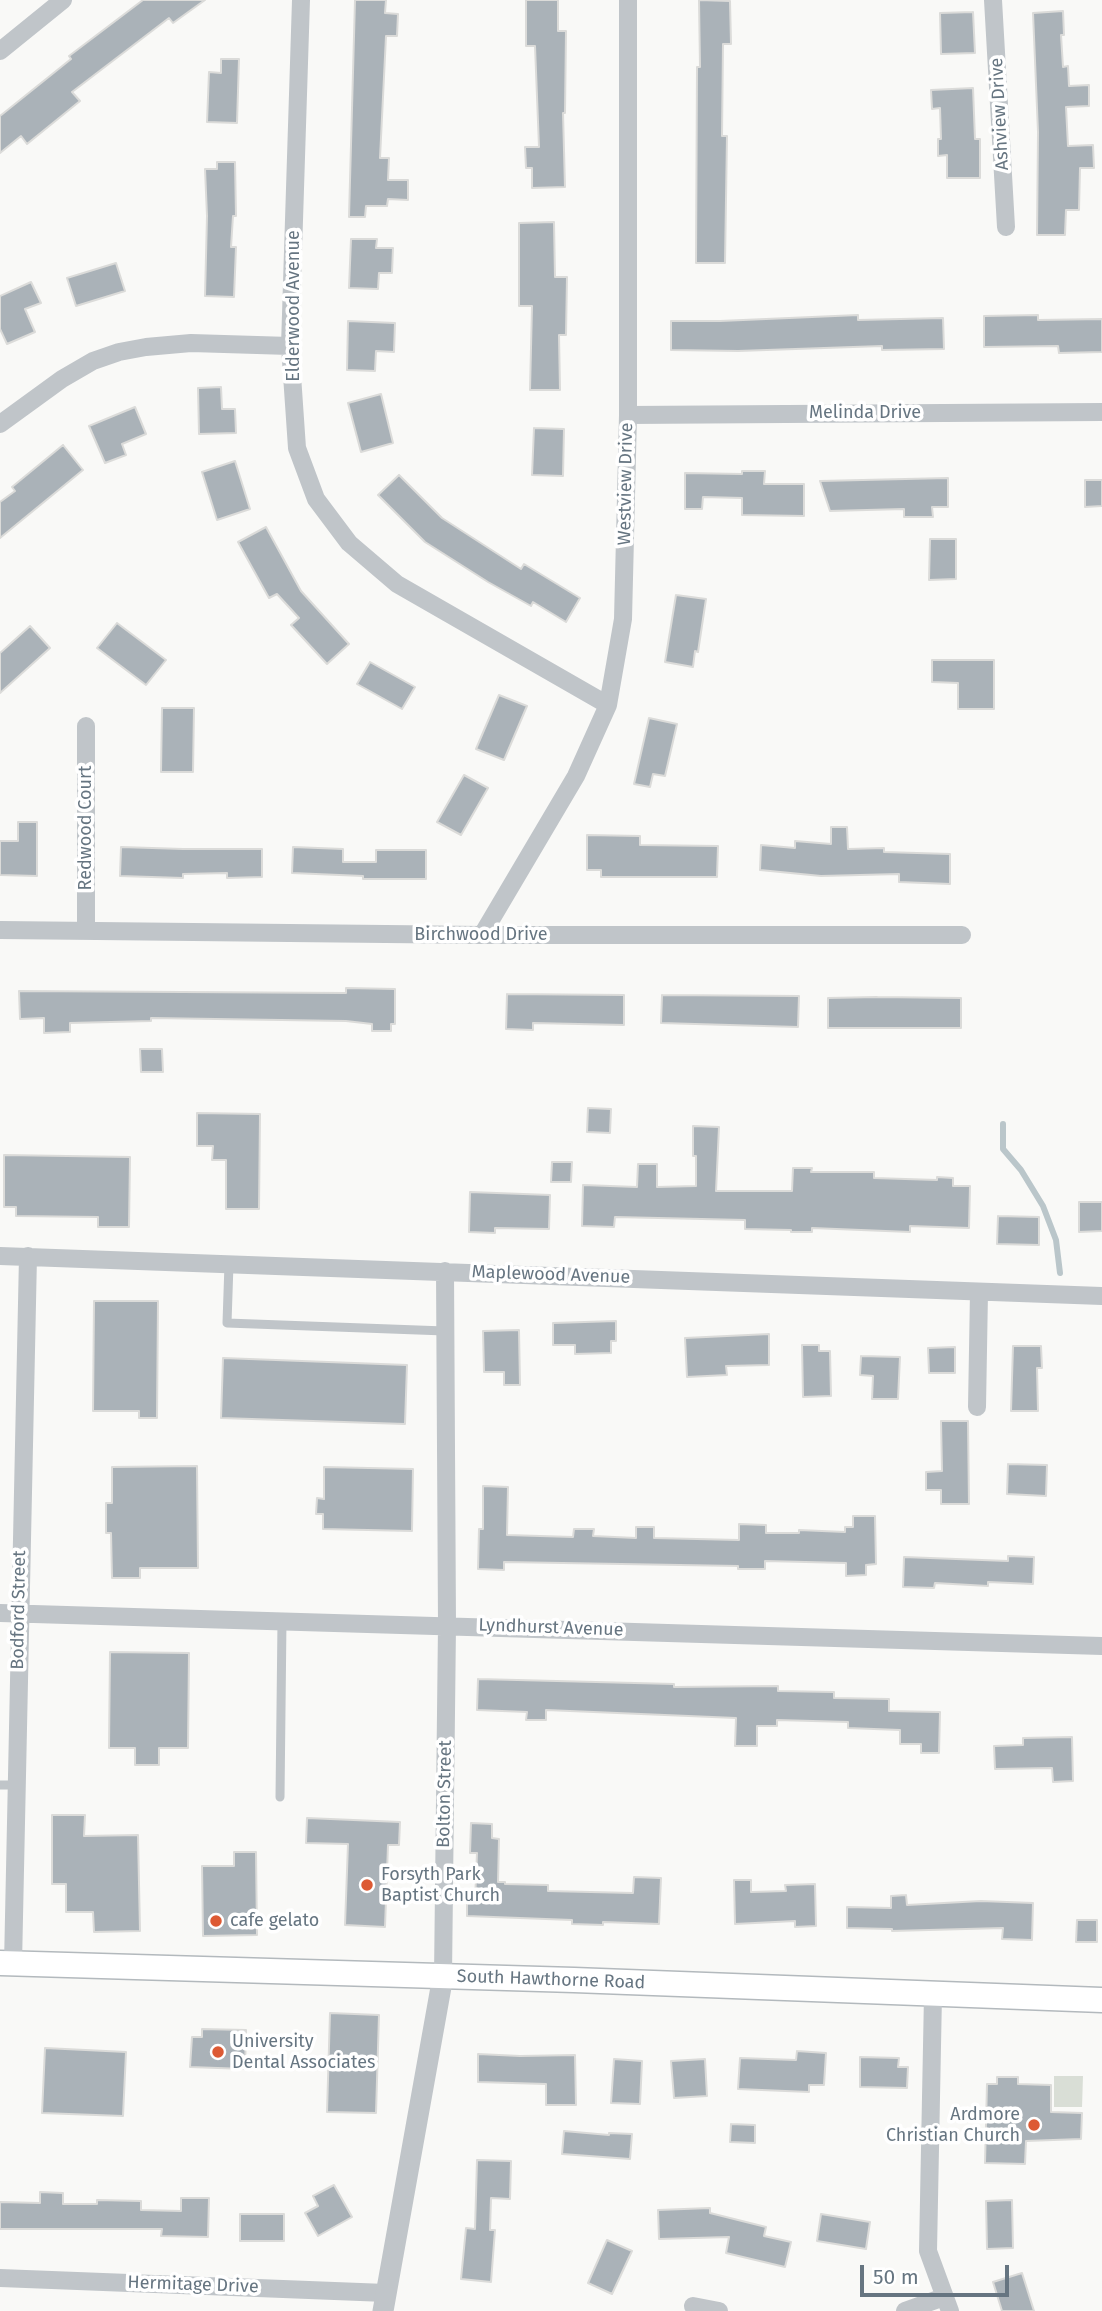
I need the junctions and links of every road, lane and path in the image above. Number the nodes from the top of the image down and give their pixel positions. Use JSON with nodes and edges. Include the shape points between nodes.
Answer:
{"nodes":[{"id":1,"x":63,"y":0,"type":"edge"},
{"id":2,"x":301,"y":0,"type":"edge"},
{"id":3,"x":628,"y":0,"type":"edge"},
{"id":4,"x":993,"y":0,"type":"edge"},
{"id":5,"x":0,"y":51,"type":"edge"},
{"id":6,"x":1006,"y":227,"type":"dead end"},
{"id":7,"x":290,"y":346,"type":"junction"},
{"id":8,"x":1102,"y":412,"type":"edge"},
{"id":9,"x":628,"y":415,"type":"junction"},
{"id":10,"x":0,"y":424,"type":"edge"},
{"id":11,"x":608,"y":705,"type":"junction"},
{"id":12,"x":86,"y":726,"type":"dead end"},
{"id":13,"x":0,"y":930,"type":"edge"},
{"id":14,"x":86,"y":930,"type":"junction"},
{"id":15,"x":482,"y":935,"type":"junction"},
{"id":16,"x":962,"y":935,"type":"dead end"},
{"id":17,"x":0,"y":1256,"type":"edge"},
{"id":18,"x":28,"y":1256,"type":"junction"},
{"id":19,"x":229,"y":1264,"type":"junction"},
{"id":20,"x":445,"y":1271,"type":"junction"},
{"id":21,"x":979,"y":1292,"type":"junction"},
{"id":22,"x":1102,"y":1296,"type":"edge"},
{"id":23,"x":446,"y":1331,"type":"junction"},
{"id":24,"x":977,"y":1407,"type":"dead end"},
{"id":25,"x":0,"y":1613,"type":"edge"},
{"id":26,"x":19,"y":1614,"type":"junction"},
{"id":27,"x":282,"y":1620,"type":"junction"},
{"id":28,"x":447,"y":1625,"type":"junction"},
{"id":29,"x":1102,"y":1646,"type":"edge"},
{"id":30,"x":8,"y":1785,"type":"edge"},
{"id":31,"x":280,"y":1797,"type":"dead end"},
{"id":32,"x":7,"y":1963,"type":"edge"},
{"id":33,"x":443,"y":1976,"type":"junction"},
{"id":34,"x":933,"y":1995,"type":"junction"},
{"id":35,"x":1102,"y":2000,"type":"edge"},
{"id":36,"x":0,"y":2278,"type":"edge"},
{"id":37,"x":384,"y":2302,"type":"edge"},
{"id":38,"x":947,"y":2304,"type":"edge"},
{"id":39,"x":693,"y":2306,"type":"dead end"},
{"id":40,"x":719,"y":2311,"type":"edge"},
{"id":41,"x":905,"y":2311,"type":"edge"}],
"edges":[{"from":1,"to":5,"type":"street"},
{"from":2,"to":7,"type":"street","name":"Elderwood Avenue"},
{"from":3,"to":9,"type":"street","name":"Westview Drive"},
{"from":4,"to":6,"type":"street","name":"Ashview Drive"},
{"from":7,"to":10,"type":"street","via":[[191,344],[119,352],[93,360]]},
{"from":7,"to":11,"type":"street","name":"Elderwood Avenue","via":[[297,448],[316,499],[349,543],[397,584]]},
{"from":8,"to":9,"type":"street","name":"Melinda Drive"},
{"from":9,"to":11,"type":"street","name":"Westview Drive","via":[[623,619]]},
{"from":11,"to":15,"type":"street","name":"Westview Drive","via":[[576,776]]},
{"from":12,"to":14,"type":"street","name":"Redwood Court"},
{"from":13,"to":14,"type":"street","name":"Birchwood Drive"},
{"from":14,"to":15,"type":"street","name":"Birchwood Drive"},
{"from":15,"to":16,"type":"street","name":"Birchwood Drive"},
{"from":17,"to":18,"type":"street","name":"Maplewood Avenue"},
{"from":18,"to":19,"type":"street","name":"Maplewood Avenue"},
{"from":18,"to":26,"type":"street","name":"Bodford Street"},
{"from":19,"to":20,"type":"street","name":"Maplewood Avenue"},
{"from":19,"to":23,"type":"lane","via":[[227,1323]]},
{"from":20,"to":21,"type":"street","name":"Maplewood Avenue"},
{"from":20,"to":23,"type":"street","name":"Bolton Street"},
{"from":21,"to":22,"type":"street","name":"Maplewood Avenue"},
{"from":21,"to":24,"type":"street"},
{"from":23,"to":28,"type":"street","name":"Bolton Street"},
{"from":25,"to":26,"type":"street","name":"Lyndhurst Avenue"},
{"from":26,"to":27,"type":"street","name":"Lyndhurst Avenue"},
{"from":26,"to":30,"type":"street","name":"Bodford Street"},
{"from":27,"to":28,"type":"street","name":"Lyndhurst Avenue"},
{"from":27,"to":31,"type":"lane"},
{"from":28,"to":29,"type":"street","name":"Lyndhurst Avenue"},
{"from":28,"to":33,"type":"street","name":"Bolton Street"},
{"from":30,"to":32,"type":"street","name":"Bodford Street"},
{"from":32,"to":33,"type":"main road","name":"South Hawthorne Road"},
{"from":33,"to":34,"type":"main road","name":"South Hawthorne Road"},
{"from":33,"to":37,"type":"street","name":"Bolton Street"},
{"from":34,"to":35,"type":"main road","name":"South Hawthorne Road"},
{"from":34,"to":38,"type":"street","via":[[928,2250]]},
{"from":36,"to":37,"type":"street","name":"Hermitage Drive"},
{"from":38,"to":41,"type":"street"},
{"from":39,"to":40,"type":"street"}]}
